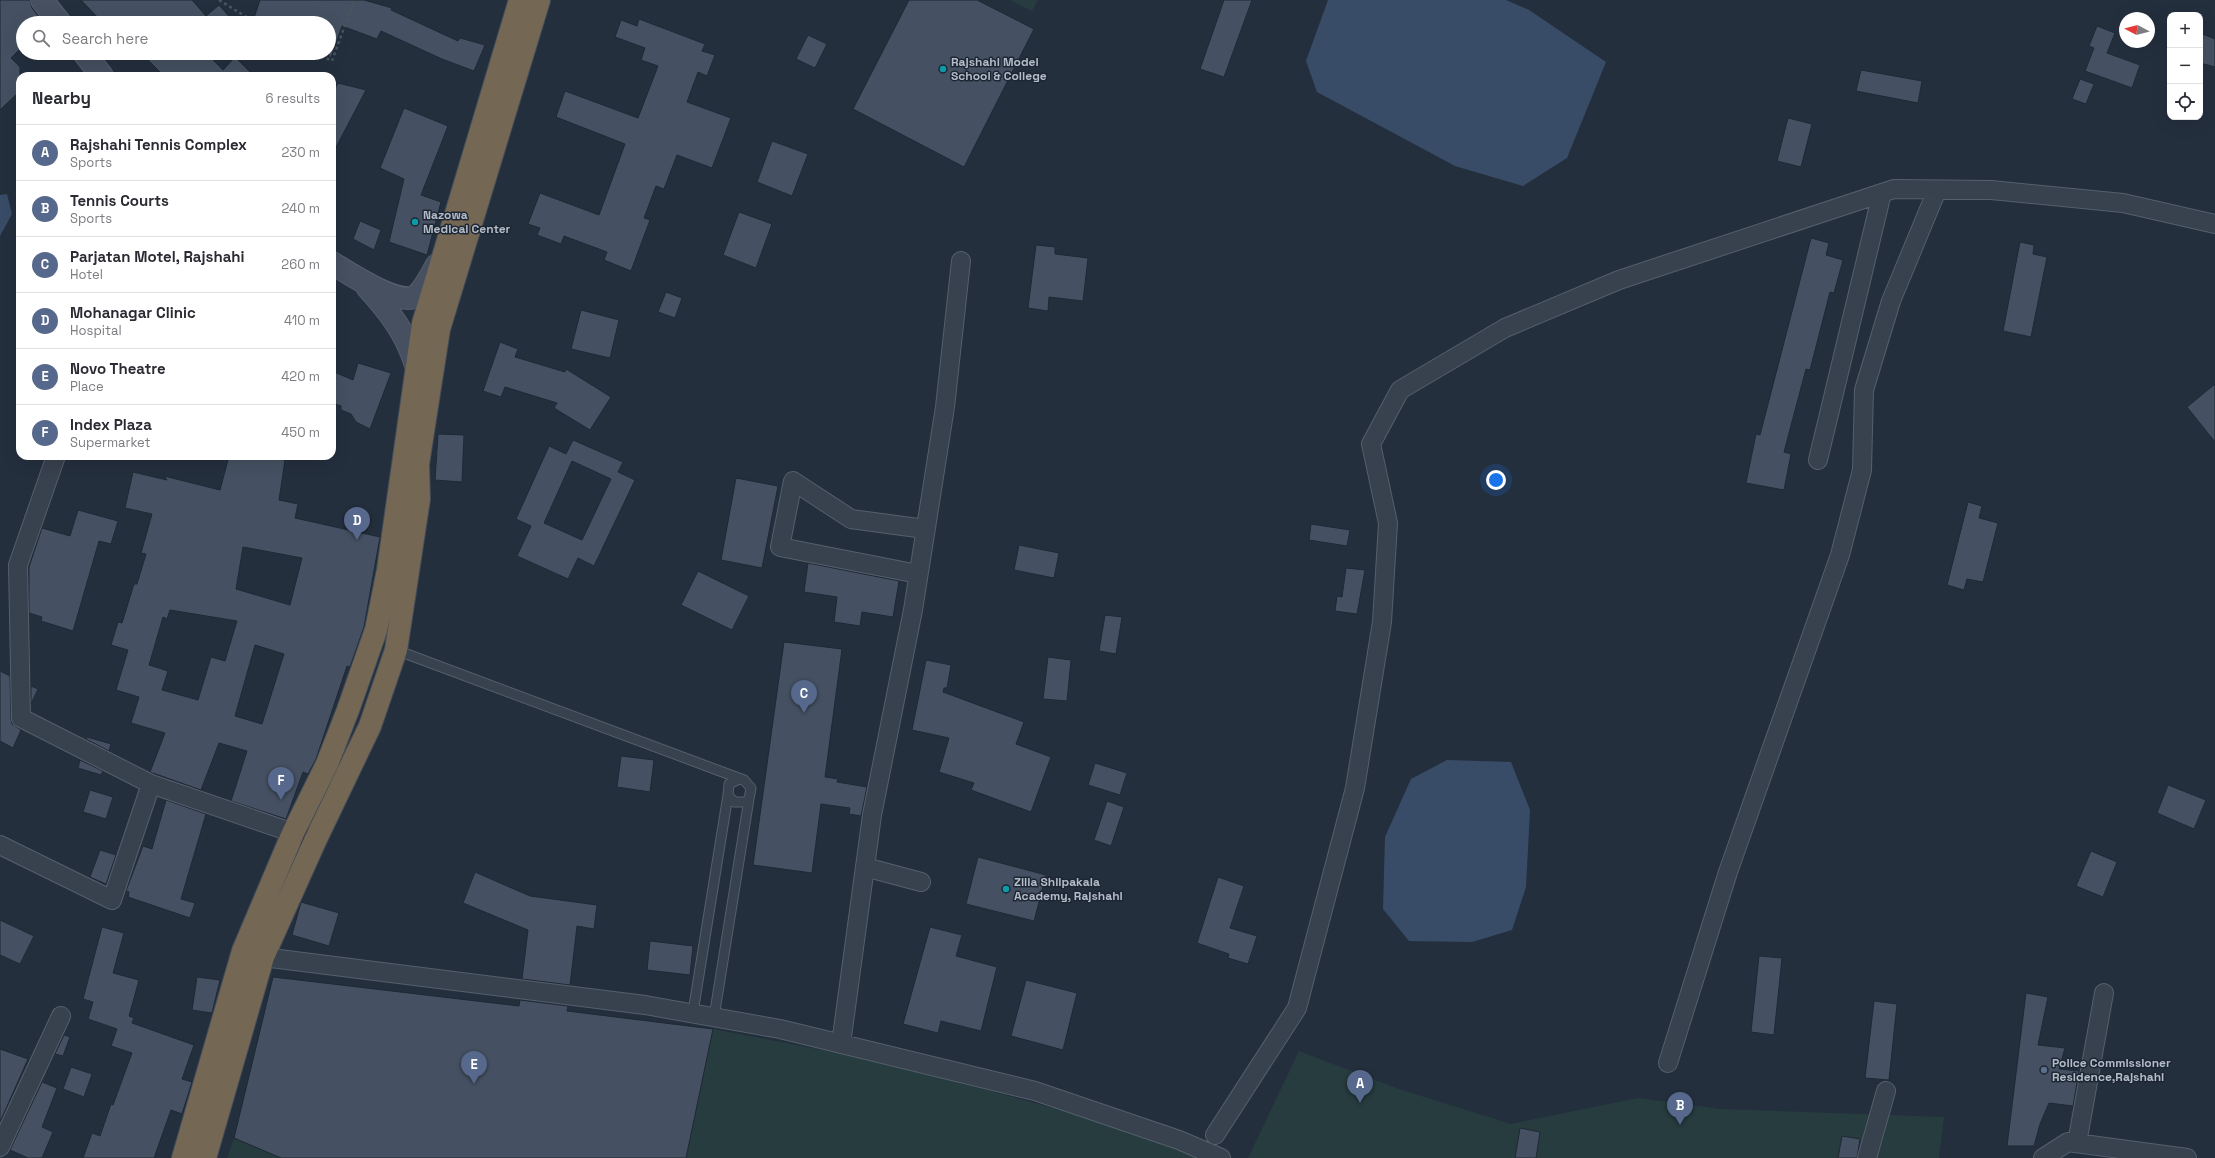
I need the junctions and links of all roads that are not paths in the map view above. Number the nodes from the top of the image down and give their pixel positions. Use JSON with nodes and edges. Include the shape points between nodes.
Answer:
{"nodes":[{"id":1,"x":42,"y":0,"type":"edge"},
{"id":2,"x":520,"y":0,"type":"edge"},
{"id":3,"x":539,"y":0,"type":"edge"},
{"id":4,"x":55,"y":16,"type":"edge"},
{"id":5,"x":89,"y":60,"type":"edge"},
{"id":6,"x":99,"y":72,"type":"edge"},
{"id":7,"x":1937,"y":190,"type":"junction"},
{"id":8,"x":1882,"y":193,"type":"junction"},
{"id":9,"x":2215,"y":224,"type":"edge"},
{"id":10,"x":442,"y":257,"type":"junction"},
{"id":11,"x":961,"y":261,"type":"dead end"},
{"id":12,"x":336,"y":266,"type":"edge"},
{"id":13,"x":365,"y":284,"type":"junction"},
{"id":14,"x":416,"y":365,"type":"junction"},
{"id":15,"x":55,"y":460,"type":"edge"},
{"id":16,"x":1818,"y":460,"type":"dead end"},
{"id":17,"x":925,"y":529,"type":"junction"},
{"id":18,"x":918,"y":574,"type":"junction"},
{"id":19,"x":396,"y":650,"type":"junction"},
{"id":20,"x":744,"y":780,"type":"junction"},
{"id":21,"x":150,"y":784,"type":"junction"},
{"id":22,"x":728,"y":795,"type":"junction"},
{"id":23,"x":749,"y":799,"type":"junction"},
{"id":24,"x":293,"y":833,"type":"junction"},
{"id":25,"x":315,"y":841,"type":"junction"},
{"id":26,"x":0,"y":845,"type":"edge"},
{"id":27,"x":865,"y":867,"type":"junction"},
{"id":28,"x":921,"y":882,"type":"dead end"},
{"id":29,"x":253,"y":954,"type":"junction"},
{"id":30,"x":2104,"y":993,"type":"dead end"},
{"id":31,"x":693,"y":1012,"type":"junction"},
{"id":32,"x":60,"y":1016,"type":"dead end"},
{"id":33,"x":714,"y":1017,"type":"junction"},
{"id":34,"x":841,"y":1044,"type":"junction"},
{"id":35,"x":1668,"y":1063,"type":"dead end"},
{"id":36,"x":1886,"y":1091,"type":"dead end"},
{"id":37,"x":1215,"y":1135,"type":"dead end"},
{"id":38,"x":2077,"y":1144,"type":"junction"},
{"id":39,"x":0,"y":1147,"type":"edge"},
{"id":40,"x":183,"y":1158,"type":"edge"},
{"id":41,"x":204,"y":1158,"type":"edge"},
{"id":42,"x":1221,"y":1158,"type":"edge"},
{"id":43,"x":1867,"y":1158,"type":"edge"},
{"id":44,"x":2043,"y":1158,"type":"edge"},
{"id":45,"x":2187,"y":1158,"type":"edge"}],
"edges":[{"from":1,"to":4,"type":"main road"},
{"from":2,"to":10,"type":"highway"},
{"from":3,"to":19,"type":"highway","via":[[439,329],[418,464],[419,499]]},
{"from":5,"to":6,"type":"main road"},
{"from":7,"to":8,"type":"street","via":[[1894,189]]},
{"from":7,"to":9,"type":"street","via":[[1991,190],[2123,203]]},
{"from":7,"to":35,"type":"street","via":[[1891,301],[1864,390],[1862,470],[1840,555],[1728,872]]},
{"from":8,"to":16,"type":"street"},
{"from":8,"to":37,"type":"street","via":[[1619,280],[1505,328],[1400,390],[1371,444],[1388,523],[1382,622],[1355,788],[1297,1008]]},
{"from":10,"to":13,"type":"main road","via":[[422,290],[415,296],[408,298]]},
{"from":10,"to":14,"type":"highway","via":[[423,324]]},
{"from":11,"to":17,"type":"street","via":[[945,407]]},
{"from":12,"to":13,"type":"main road"},
{"from":13,"to":14,"type":"main road","via":[[401,328]]},
{"from":14,"to":24,"type":"highway","via":[[388,570],[376,630],[332,750]]},
{"from":15,"to":21,"type":"street","via":[[18,565],[21,718]]},
{"from":17,"to":18,"type":"street"},
{"from":17,"to":18,"type":"street","via":[[851,519],[793,482],[780,547]]},
{"from":18,"to":27,"type":"street","via":[[872,815]]},
{"from":19,"to":20,"type":"lane"},
{"from":19,"to":25,"type":"highway","via":[[370,726]]},
{"from":20,"to":22,"type":"lane","via":[[739,779],[729,784]]},
{"from":20,"to":23,"type":"lane","via":[[751,788]]},
{"from":21,"to":24,"type":"street"},
{"from":21,"to":26,"type":"street","via":[[112,900]]},
{"from":22,"to":23,"type":"lane","via":[[739,804]]},
{"from":22,"to":31,"type":"lane"},
{"from":23,"to":33,"type":"lane"},
{"from":24,"to":25,"type":"street"},
{"from":24,"to":29,"type":"highway"},
{"from":25,"to":29,"type":"highway"},
{"from":27,"to":28,"type":"street"},
{"from":27,"to":34,"type":"street"},
{"from":29,"to":31,"type":"street"},
{"from":29,"to":40,"type":"highway"},
{"from":29,"to":41,"type":"highway"},
{"from":30,"to":38,"type":"street"},
{"from":31,"to":33,"type":"street"},
{"from":32,"to":39,"type":"street"},
{"from":33,"to":34,"type":"street"},
{"from":34,"to":42,"type":"street","via":[[1035,1091],[1179,1140]]},
{"from":36,"to":43,"type":"street"},
{"from":38,"to":44,"type":"street","via":[[2068,1142]]},
{"from":38,"to":45,"type":"street"}]}
